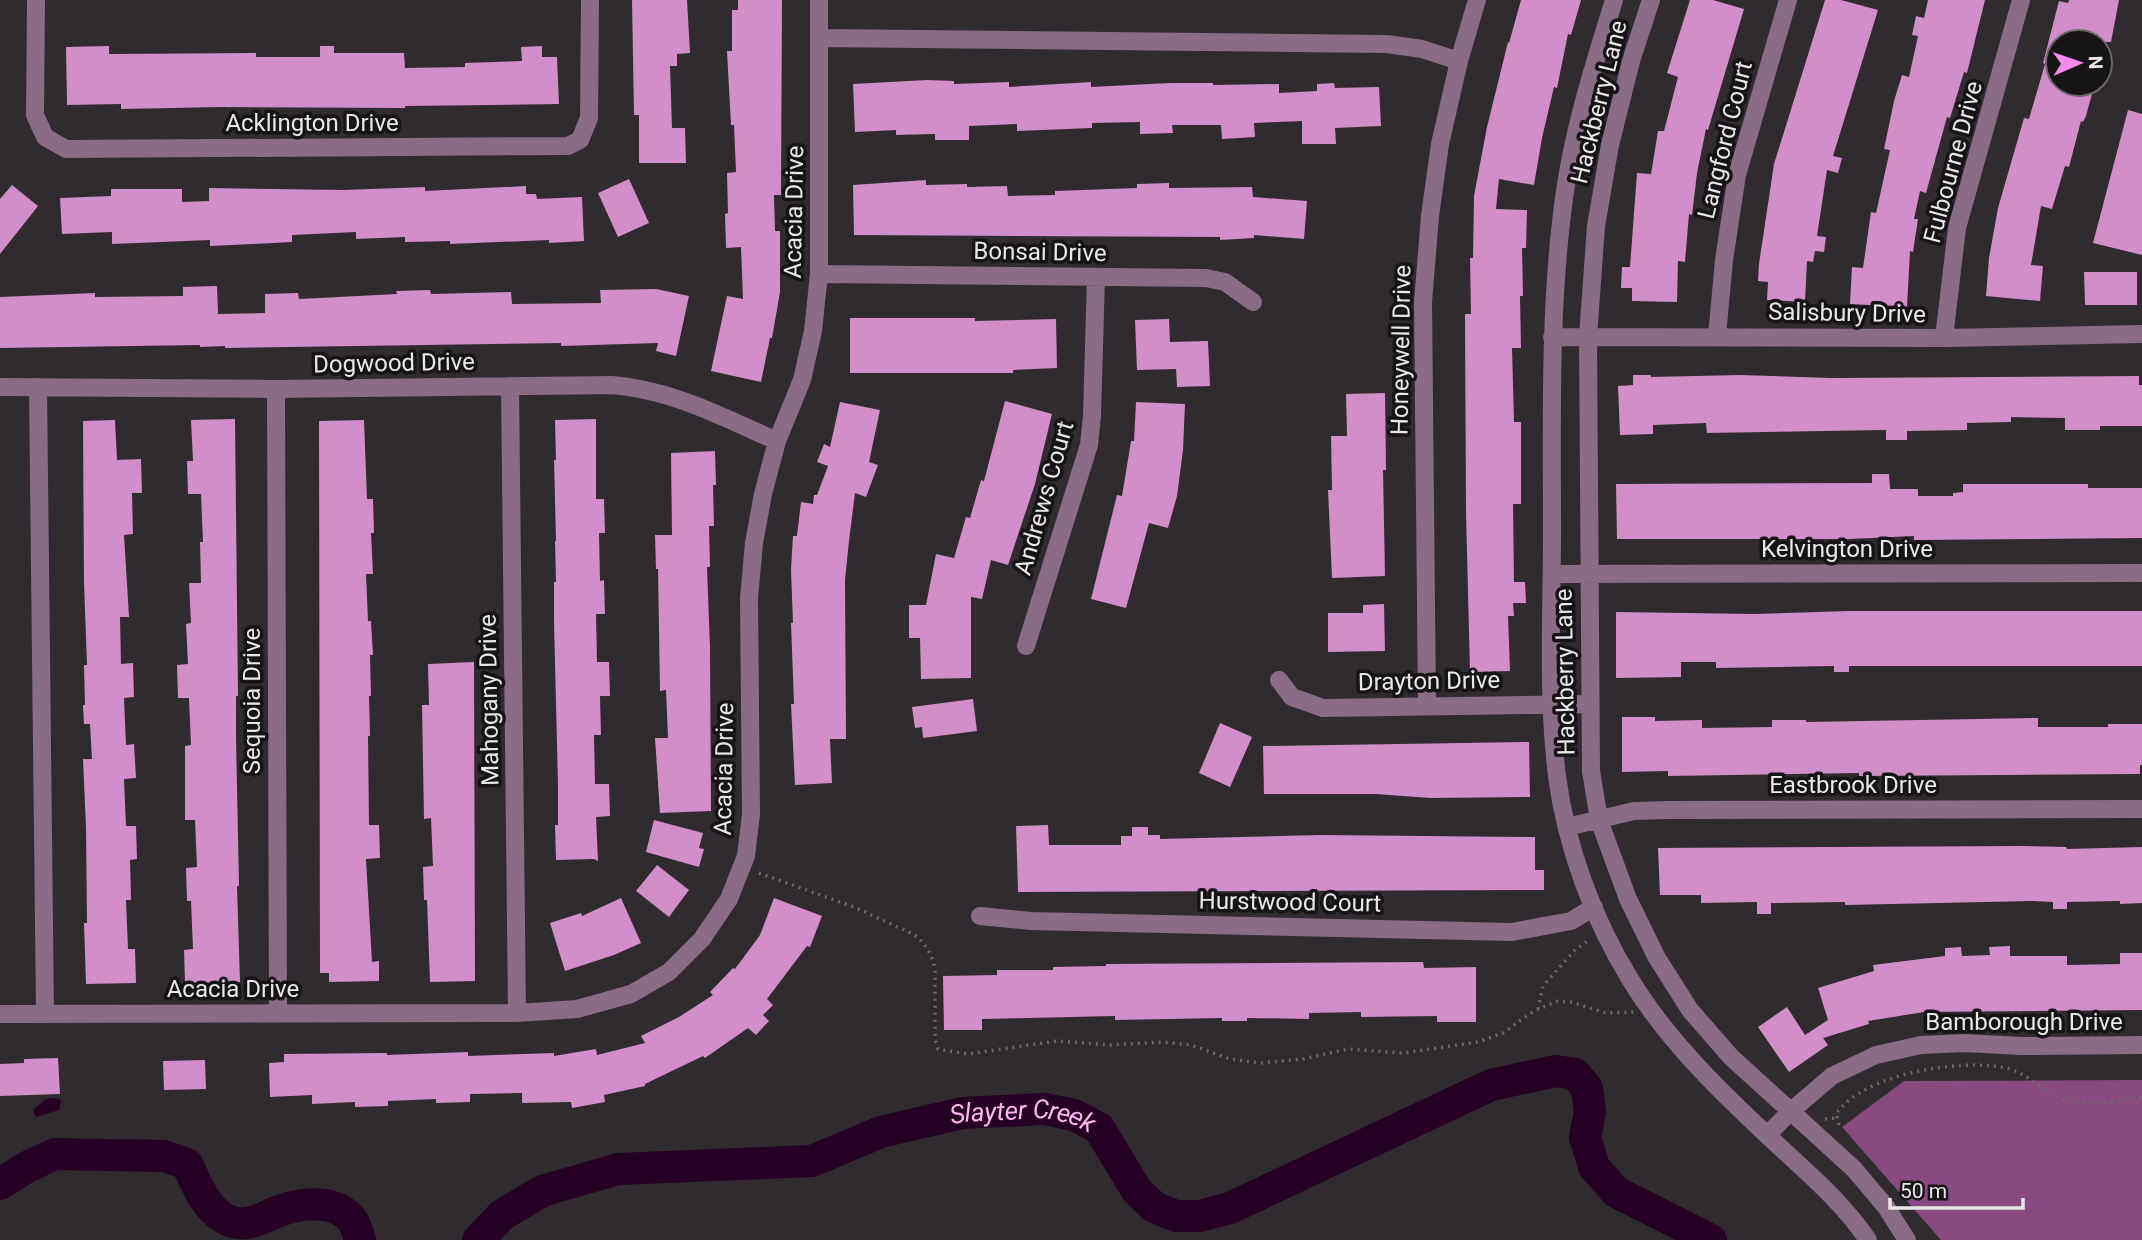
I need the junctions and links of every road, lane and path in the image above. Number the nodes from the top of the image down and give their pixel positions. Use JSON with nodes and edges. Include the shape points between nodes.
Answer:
{"nodes":[{"id":1,"x":36,"y":0,"type":"edge"},
{"id":2,"x":590,"y":0,"type":"edge"},
{"id":3,"x":819,"y":0,"type":"edge"},
{"id":4,"x":1477,"y":0,"type":"edge"},
{"id":5,"x":1614,"y":0,"type":"edge"},
{"id":6,"x":1651,"y":0,"type":"edge"},
{"id":7,"x":1788,"y":0,"type":"edge"},
{"id":8,"x":2021,"y":0,"type":"edge"},
{"id":9,"x":819,"y":37,"type":"junction"},
{"id":10,"x":1459,"y":61,"type":"junction"},
{"id":11,"x":819,"y":274,"type":"junction"},
{"id":12,"x":1096,"y":277,"type":"junction"},
{"id":13,"x":1254,"y":302,"type":"dead end"},
{"id":14,"x":2142,"y":334,"type":"edge"},
{"id":15,"x":1717,"y":336,"type":"junction"},
{"id":16,"x":1552,"y":337,"type":"junction"},
{"id":17,"x":1588,"y":337,"type":"junction"},
{"id":18,"x":1944,"y":338,"type":"junction"},
{"id":19,"x":510,"y":386,"type":"junction"},
{"id":20,"x":0,"y":387,"type":"edge"},
{"id":21,"x":38,"y":387,"type":"junction"},
{"id":22,"x":276,"y":388,"type":"junction"},
{"id":23,"x":777,"y":441,"type":"junction"},
{"id":24,"x":1588,"y":573,"type":"junction"},
{"id":25,"x":2142,"y":573,"type":"edge"},
{"id":26,"x":1552,"y":574,"type":"junction"},
{"id":27,"x":1026,"y":646,"type":"dead end"},
{"id":28,"x":1279,"y":680,"type":"dead end"},
{"id":29,"x":1552,"y":704,"type":"junction"},
{"id":30,"x":1590,"y":704,"type":"junction"},
{"id":31,"x":1427,"y":706,"type":"junction"},
{"id":32,"x":2142,"y":809,"type":"edge"},
{"id":33,"x":1599,"y":820,"type":"junction"},
{"id":34,"x":1567,"y":827,"type":"junction"},
{"id":35,"x":759,"y":873,"type":"dead end"},
{"id":36,"x":1594,"y":907,"type":"junction"},
{"id":37,"x":980,"y":916,"type":"dead end"},
{"id":38,"x":1593,"y":936,"type":"dead end"},
{"id":39,"x":1538,"y":1009,"type":"junction"},
{"id":40,"x":1636,"y":1012,"type":"dead end"},
{"id":41,"x":278,"y":1013,"type":"junction"},
{"id":42,"x":517,"y":1013,"type":"junction"},
{"id":43,"x":0,"y":1014,"type":"edge"},
{"id":44,"x":45,"y":1014,"type":"junction"},
{"id":45,"x":2142,"y":1045,"type":"edge"},
{"id":46,"x":2142,"y":1097,"type":"edge"},
{"id":47,"x":1791,"y":1111,"type":"junction"},
{"id":48,"x":1839,"y":1125,"type":"dead end"},
{"id":49,"x":1767,"y":1135,"type":"junction"},
{"id":50,"x":1868,"y":1240,"type":"edge"},
{"id":51,"x":1907,"y":1240,"type":"edge"}],
"edges":[{"from":1,"to":2,"type":"street","name":"Acklington Drive","via":[[36,115],[45,137],[66,149],[568,146],[580,140],[589,118]]},
{"from":3,"to":9,"type":"street","name":"Acacia Drive"},
{"from":4,"to":10,"type":"street","name":"Honeywell Drive"},
{"from":5,"to":16,"type":"street","name":"Hackberry Lane","via":[[1578,125],[1564,197]]},
{"from":6,"to":17,"type":"street","name":"Hackberry Lane","via":[[1610,145],[1596,226]]},
{"from":7,"to":15,"type":"street","name":"Langford Court","via":[[1737,175]]},
{"from":8,"to":18,"type":"street","name":"Fulbourne Drive","via":[[1957,228]]},
{"from":9,"to":10,"type":"street","via":[[1387,44]]},
{"from":9,"to":11,"type":"street","name":"Acacia Drive"},
{"from":10,"to":31,"type":"street","name":"Honeywell Drive","via":[[1440,144],[1423,302]]},
{"from":11,"to":12,"type":"street","name":"Bonsai Drive"},
{"from":11,"to":23,"type":"street","name":"Acacia Drive","via":[[802,380]]},
{"from":12,"to":13,"type":"street","name":"Bonsai Drive","via":[[1206,278],[1225,282]]},
{"from":12,"to":27,"type":"street","name":"Andrews Court","via":[[1088,445]]},
{"from":14,"to":18,"type":"street","name":"Salisbury Drive"},
{"from":15,"to":17,"type":"street","name":"Salisbury Drive"},
{"from":15,"to":18,"type":"street","name":"Salisbury Drive"},
{"from":16,"to":17,"type":"street","name":"Salisbury Drive"},
{"from":16,"to":26,"type":"street","name":"Hackberry Lane"},
{"from":17,"to":24,"type":"street","name":"Hackberry Lane"},
{"from":19,"to":22,"type":"street","name":"Dogwood Drive"},
{"from":19,"to":23,"type":"street","name":"Dogwood Drive","via":[[640,387],[672,395]]},
{"from":19,"to":42,"type":"street","name":"Mahogany Drive"},
{"from":20,"to":21,"type":"street","name":"Dogwood Drive"},
{"from":21,"to":22,"type":"street","name":"Dogwood Drive"},
{"from":21,"to":44,"type":"street"},
{"from":22,"to":41,"type":"street","name":"Sequoia Drive"},
{"from":23,"to":42,"type":"street","name":"Acacia Drive","via":[[754,543],[749,598],[751,814],[746,856],[729,899],[702,939],[669,972],[632,994],[577,1009]]},
{"from":24,"to":25,"type":"street","name":"Kelvington Drive"},
{"from":24,"to":26,"type":"street","name":"Kelvington Drive"},
{"from":24,"to":30,"type":"street","name":"Hackberry Lane"},
{"from":26,"to":29,"type":"street","name":"Hackberry Lane"},
{"from":28,"to":31,"type":"street","name":"Drayton Drive","via":[[1293,697],[1323,708]]},
{"from":29,"to":30,"type":"street","name":"Drayton Drive"},
{"from":29,"to":31,"type":"street","name":"Drayton Drive"},
{"from":29,"to":34,"type":"street","name":"Hackberry Lane","via":[[1557,775]]},
{"from":30,"to":33,"type":"street","name":"Hackberry Lane","via":[[1591,771]]},
{"from":32,"to":33,"type":"street","name":"Eastbrook Drive","via":[[1669,810],[1634,811]]},
{"from":33,"to":34,"type":"street","name":"Eastbrook Drive"},
{"from":33,"to":47,"type":"street","name":"Hackberry Lane","via":[[1628,899],[1690,1010],[1731,1057]]},
{"from":34,"to":36,"type":"street","name":"Hackberry Lane"},
{"from":35,"to":39,"type":"path","via":[[854,907],[921,939],[933,958],[934,1039],[942,1051],[985,1053],[1058,1041],[1110,1045],[1164,1042],[1260,1063],[1348,1049],[1403,1053],[1478,1042],[1503,1033]]},
{"from":36,"to":37,"type":"street","name":"Hurstwood Court","via":[[1571,921],[1512,932]]},
{"from":36,"to":49,"type":"street","name":"Hackberry Lane","via":[[1629,977],[1659,1023]]},
{"from":38,"to":39,"type":"path","via":[[1543,986]]},
{"from":39,"to":40,"type":"path","via":[[1558,1001],[1606,1013]]},
{"from":41,"to":42,"type":"street","name":"Acacia Drive"},
{"from":41,"to":44,"type":"street","name":"Acacia Drive"},
{"from":43,"to":44,"type":"street","name":"Acacia Drive"},
{"from":45,"to":47,"type":"street","name":"Bamborough Drive","via":[[1922,1045],[1876,1055],[1832,1076]]},
{"from":46,"to":48,"type":"path","via":[[2078,1103],[2007,1068],[1950,1068],[1899,1076],[1862,1090],[1840,1108],[1836,1115]]},
{"from":47,"to":49,"type":"street","name":"Bamborough Drive"},
{"from":47,"to":51,"type":"street","name":"Hackberry Lane","via":[[1854,1169]]},
{"from":49,"to":50,"type":"street","name":"Hackberry Lane","via":[[1829,1192]]}]}
